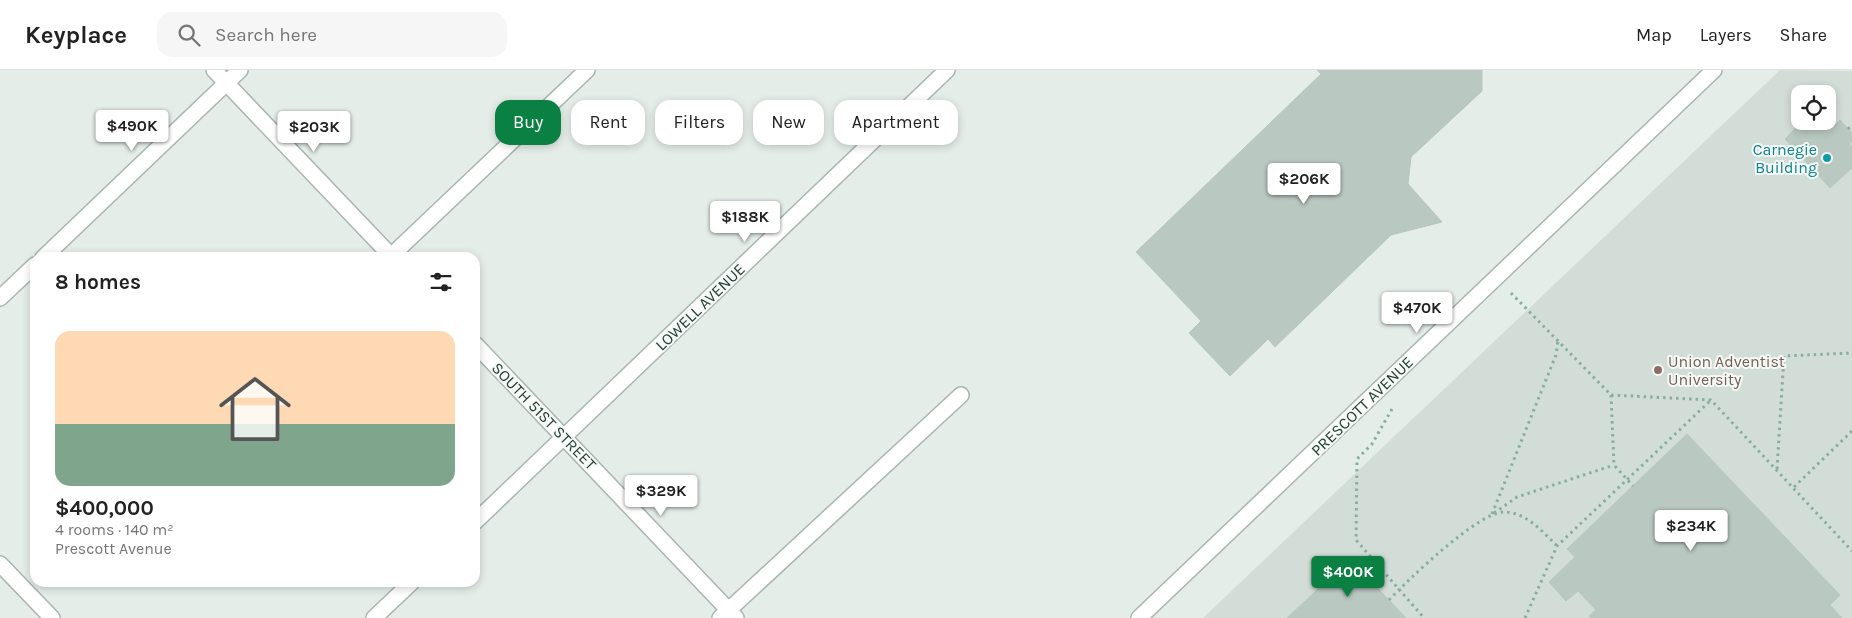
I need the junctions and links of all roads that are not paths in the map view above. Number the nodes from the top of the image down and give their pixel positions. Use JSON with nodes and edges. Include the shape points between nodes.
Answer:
{"nodes":[{"id":1,"x":214,"y":70,"type":"edge"},
{"id":2,"x":240,"y":70,"type":"edge"},
{"id":3,"x":587,"y":70,"type":"edge"},
{"id":4,"x":947,"y":70,"type":"edge"},
{"id":5,"x":1714,"y":70,"type":"edge"},
{"id":6,"x":226,"y":83,"type":"junction"},
{"id":7,"x":49,"y":252,"type":"edge"},
{"id":8,"x":387,"y":252,"type":"edge"},
{"id":9,"x":397,"y":252,"type":"edge"},
{"id":10,"x":30,"y":270,"type":"edge"},
{"id":11,"x":0,"y":298,"type":"edge"},
{"id":12,"x":480,"y":349,"type":"edge"},
{"id":13,"x":961,"y":395,"type":"dead end"},
{"id":14,"x":564,"y":438,"type":"junction"},
{"id":15,"x":480,"y":517,"type":"edge"},
{"id":16,"x":0,"y":564,"type":"edge"},
{"id":17,"x":407,"y":587,"type":"edge"},
{"id":18,"x":728,"y":615,"type":"edge"},
{"id":19,"x":52,"y":618,"type":"edge"},
{"id":20,"x":374,"y":618,"type":"edge"},
{"id":21,"x":1139,"y":618,"type":"edge"}],
"edges":[{"from":1,"to":6,"type":"street"},
{"from":2,"to":6,"type":"street"},
{"from":3,"to":9,"type":"street"},
{"from":4,"to":14,"type":"street","name":"LOWELL AVENUE"},
{"from":5,"to":21,"type":"street","name":"PRESCOTT AVENUE"},
{"from":6,"to":7,"type":"street"},
{"from":6,"to":8,"type":"street"},
{"from":10,"to":11,"type":"street"},
{"from":12,"to":14,"type":"street","name":"SOUTH 51ST STREET"},
{"from":13,"to":18,"type":"street"},
{"from":14,"to":15,"type":"street","name":"LOWELL AVENUE"},
{"from":14,"to":18,"type":"street","name":"SOUTH 51ST STREET"},
{"from":16,"to":19,"type":"street"},
{"from":17,"to":20,"type":"street"}]}
